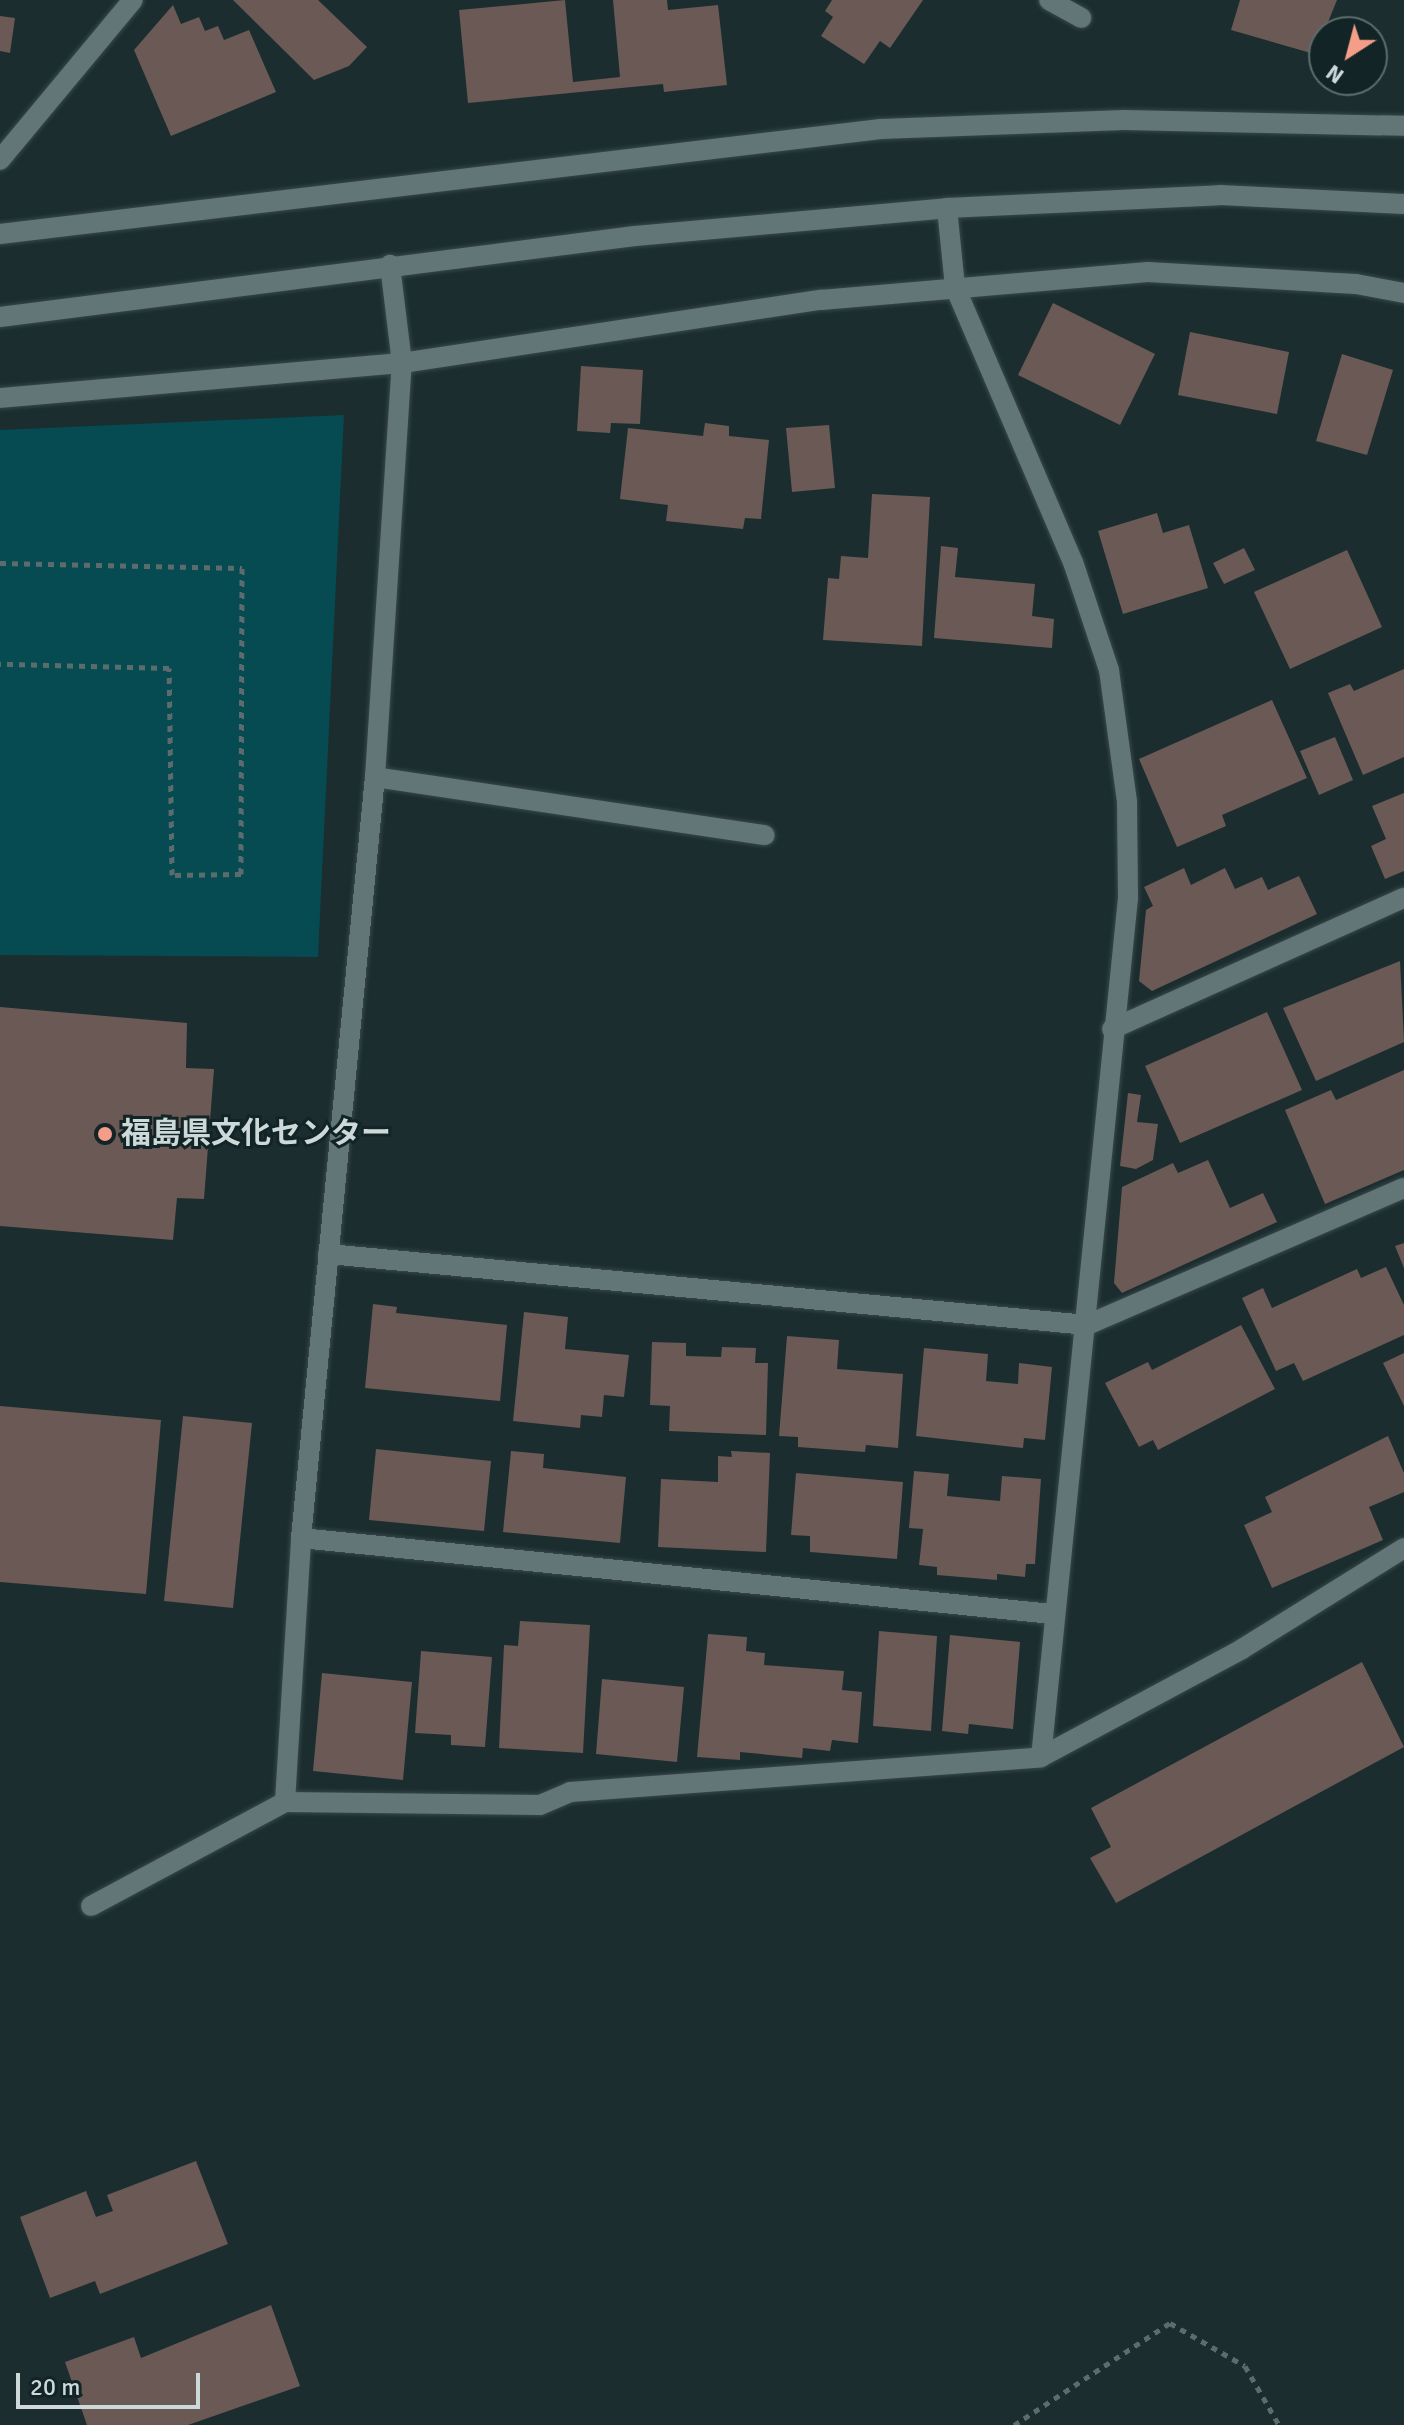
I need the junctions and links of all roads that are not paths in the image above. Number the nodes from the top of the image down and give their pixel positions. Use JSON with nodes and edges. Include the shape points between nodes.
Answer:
{"nodes":[{"id":1,"x":133,"y":0,"type":"edge"},
{"id":2,"x":1049,"y":0,"type":"edge"},
{"id":3,"x":1081,"y":18,"type":"dead end"},
{"id":4,"x":1404,"y":126,"type":"edge"},
{"id":5,"x":0,"y":160,"type":"edge"},
{"id":6,"x":1404,"y":204,"type":"edge"},
{"id":7,"x":947,"y":208,"type":"junction"},
{"id":8,"x":0,"y":234,"type":"edge"},
{"id":9,"x":390,"y":265,"type":"junction"},
{"id":10,"x":955,"y":287,"type":"junction"},
{"id":11,"x":1404,"y":293,"type":"edge"},
{"id":12,"x":0,"y":317,"type":"edge"},
{"id":13,"x":402,"y":363,"type":"junction"},
{"id":14,"x":0,"y":398,"type":"edge"},
{"id":15,"x":375,"y":777,"type":"junction"},
{"id":16,"x":765,"y":835,"type":"dead end"},
{"id":17,"x":1404,"y":898,"type":"edge"},
{"id":18,"x":1112,"y":1029,"type":"junction"},
{"id":19,"x":1404,"y":1188,"type":"edge"},
{"id":20,"x":328,"y":1254,"type":"junction"},
{"id":21,"x":1087,"y":1325,"type":"junction"},
{"id":22,"x":301,"y":1538,"type":"junction"},
{"id":23,"x":1404,"y":1548,"type":"edge"},
{"id":24,"x":1052,"y":1614,"type":"junction"},
{"id":25,"x":1041,"y":1757,"type":"junction"},
{"id":26,"x":285,"y":1802,"type":"junction"},
{"id":27,"x":91,"y":1906,"type":"dead end"}],
"edges":[{"from":1,"to":5,"type":"street"},
{"from":2,"to":3,"type":"street"},
{"from":4,"to":8,"type":"street","via":[[1124,120],[881,129]]},
{"from":6,"to":7,"type":"street","via":[[1220,195]]},
{"from":7,"to":9,"type":"street"},
{"from":7,"to":10,"type":"street"},
{"from":9,"to":12,"type":"street"},
{"from":9,"to":13,"type":"street"},
{"from":10,"to":11,"type":"street","via":[[1148,272],[1356,284]]},
{"from":10,"to":13,"type":"street","via":[[806,302]]},
{"from":10,"to":18,"type":"street","via":[[1073,562],[1109,670],[1127,802],[1128,898]]},
{"from":13,"to":14,"type":"street"},
{"from":13,"to":15,"type":"street"},
{"from":15,"to":16,"type":"street"},
{"from":15,"to":20,"type":"street"},
{"from":17,"to":18,"type":"street"},
{"from":18,"to":21,"type":"street"},
{"from":19,"to":21,"type":"street"},
{"from":20,"to":21,"type":"street"},
{"from":20,"to":22,"type":"street"},
{"from":21,"to":24,"type":"street"},
{"from":22,"to":24,"type":"street"},
{"from":22,"to":26,"type":"street"},
{"from":23,"to":25,"type":"street","via":[[1242,1649]]},
{"from":24,"to":25,"type":"street"},
{"from":25,"to":26,"type":"street","via":[[570,1792],[540,1805]]},
{"from":26,"to":27,"type":"street"}]}
